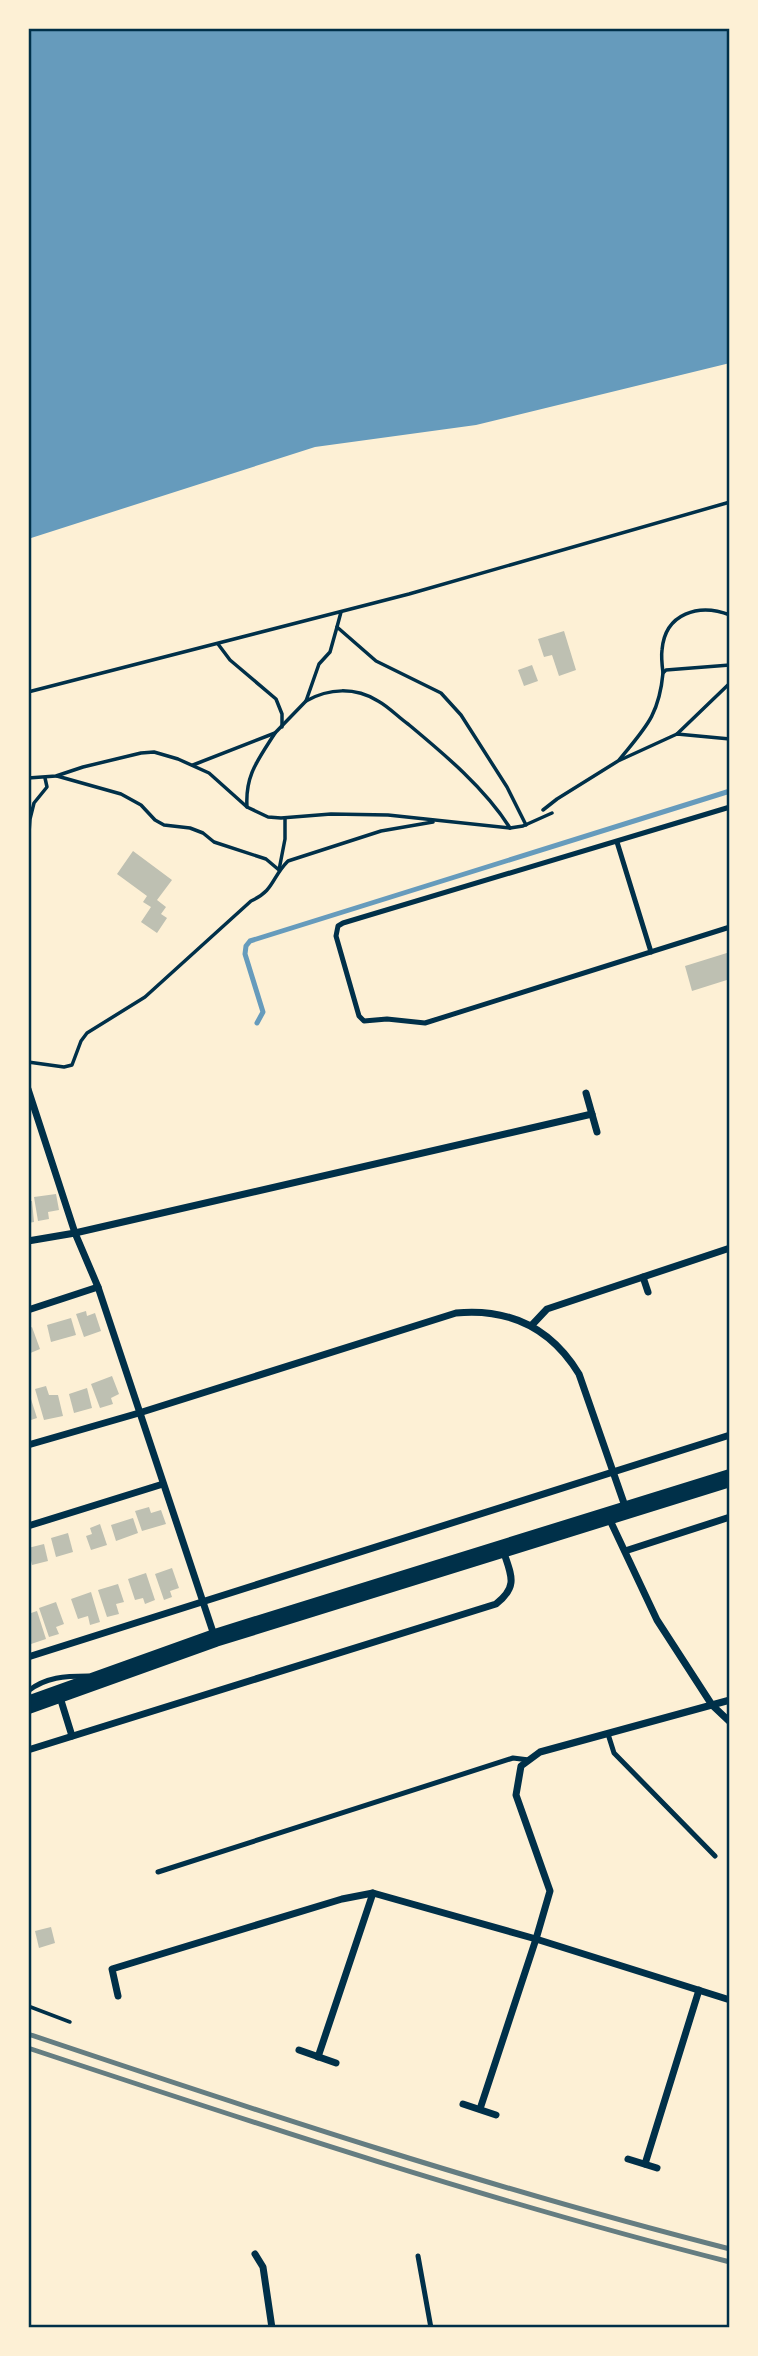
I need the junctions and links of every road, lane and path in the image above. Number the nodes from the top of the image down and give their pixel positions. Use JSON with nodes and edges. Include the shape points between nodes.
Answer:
{"nodes":[{"id":1,"x":730,"y":502,"type":"edge"},
{"id":2,"x":341,"y":612,"type":"junction"},
{"id":3,"x":730,"y":615,"type":"edge"},
{"id":4,"x":337,"y":626,"type":"junction"},
{"id":5,"x":217,"y":643,"type":"junction"},
{"id":6,"x":730,"y":665,"type":"edge"},
{"id":7,"x":663,"y":673,"type":"junction"},
{"id":8,"x":730,"y":683,"type":"edge"},
{"id":9,"x":28,"y":692,"type":"edge"},
{"id":10,"x":306,"y":701,"type":"junction"},
{"id":11,"x":282,"y":727,"type":"junction"},
{"id":12,"x":275,"y":733,"type":"junction"},
{"id":13,"x":677,"y":734,"type":"junction"},
{"id":14,"x":730,"y":739,"type":"edge"},
{"id":15,"x":618,"y":761,"type":"junction"},
{"id":16,"x":192,"y":765,"type":"junction"},
{"id":17,"x":56,"y":776,"type":"junction"},
{"id":18,"x":28,"y":778,"type":"edge"},
{"id":19,"x":44,"y":778,"type":"junction"},
{"id":20,"x":247,"y":807,"type":"junction"},
{"id":21,"x":730,"y":807,"type":"edge"},
{"id":22,"x":542,"y":810,"type":"dead end"},
{"id":23,"x":552,"y":813,"type":"dead end"},
{"id":24,"x":285,"y":818,"type":"junction"},
{"id":25,"x":439,"y":821,"type":"junction"},
{"id":26,"x":526,"y":825,"type":"junction"},
{"id":27,"x":510,"y":828,"type":"junction"},
{"id":28,"x":617,"y":842,"type":"junction"},
{"id":29,"x":28,"y":847,"type":"edge"},
{"id":30,"x":279,"y":870,"type":"junction"},
{"id":31,"x":730,"y":927,"type":"edge"},
{"id":32,"x":651,"y":952,"type":"junction"},
{"id":33,"x":28,"y":1062,"type":"edge"},
{"id":34,"x":28,"y":1089,"type":"edge"},
{"id":35,"x":586,"y":1093,"type":"dead end"},
{"id":36,"x":592,"y":1114,"type":"junction"},
{"id":37,"x":597,"y":1132,"type":"dead end"},
{"id":38,"x":75,"y":1233,"type":"junction"},
{"id":39,"x":28,"y":1241,"type":"edge"},
{"id":40,"x":730,"y":1248,"type":"edge"},
{"id":41,"x":643,"y":1277,"type":"junction"},
{"id":42,"x":97,"y":1287,"type":"junction"},
{"id":43,"x":648,"y":1292,"type":"dead end"},
{"id":44,"x":28,"y":1310,"type":"edge"},
{"id":45,"x":531,"y":1325,"type":"junction"},
{"id":46,"x":139,"y":1413,"type":"junction"},
{"id":47,"x":730,"y":1435,"type":"edge"},
{"id":48,"x":28,"y":1445,"type":"edge"},
{"id":49,"x":612,"y":1472,"type":"junction"},
{"id":50,"x":730,"y":1478,"type":"edge"},
{"id":51,"x":163,"y":1484,"type":"junction"},
{"id":52,"x":626,"y":1510,"type":"junction"},
{"id":53,"x":608,"y":1516,"type":"junction"},
{"id":54,"x":730,"y":1517,"type":"edge"},
{"id":55,"x":28,"y":1526,"type":"edge"},
{"id":56,"x":503,"y":1548,"type":"junction"},
{"id":57,"x":625,"y":1551,"type":"junction"},
{"id":58,"x":202,"y":1602,"type":"junction"},
{"id":59,"x":215,"y":1638,"type":"junction"},
{"id":60,"x":28,"y":1657,"type":"edge"},
{"id":61,"x":111,"y":1676,"type":"junction"},
{"id":62,"x":59,"y":1694,"type":"junction"},
{"id":63,"x":730,"y":1700,"type":"edge"},
{"id":64,"x":29,"y":1701,"type":"edge"},
{"id":65,"x":712,"y":1705,"type":"junction"},
{"id":66,"x":730,"y":1722,"type":"edge"},
{"id":67,"x":608,"y":1734,"type":"junction"},
{"id":68,"x":72,"y":1736,"type":"junction"},
{"id":69,"x":28,"y":1750,"type":"edge"},
{"id":70,"x":529,"y":1760,"type":"junction"},
{"id":71,"x":715,"y":1856,"type":"dead end"},
{"id":72,"x":158,"y":1872,"type":"dead end"},
{"id":73,"x":373,"y":1893,"type":"junction"},
{"id":74,"x":536,"y":1940,"type":"junction"},
{"id":75,"x":699,"y":1990,"type":"junction"},
{"id":76,"x":118,"y":1996,"type":"dead end"},
{"id":77,"x":730,"y":2000,"type":"edge"},
{"id":78,"x":28,"y":2006,"type":"edge"},
{"id":79,"x":71,"y":2022,"type":"dead end"},
{"id":80,"x":299,"y":2050,"type":"dead end"},
{"id":81,"x":318,"y":2057,"type":"junction"},
{"id":82,"x":336,"y":2063,"type":"dead end"},
{"id":83,"x":463,"y":2104,"type":"dead end"},
{"id":84,"x":480,"y":2109,"type":"junction"},
{"id":85,"x":496,"y":2115,"type":"dead end"},
{"id":86,"x":628,"y":2158,"type":"dead end"},
{"id":87,"x":645,"y":2164,"type":"junction"},
{"id":88,"x":657,"y":2168,"type":"dead end"},
{"id":89,"x":255,"y":2254,"type":"dead end"},
{"id":90,"x":418,"y":2256,"type":"dead end"},
{"id":91,"x":272,"y":2328,"type":"edge"},
{"id":92,"x":431,"y":2328,"type":"edge"},
{"id":93,"x":653,"y":2328,"type":"edge"},
{"id":94,"x":683,"y":2328,"type":"edge"}],
"edges":[{"from":1,"to":2,"type":"path"},
{"from":2,"to":4,"type":"path"},
{"from":2,"to":5,"type":"path"},
{"from":3,"to":7,"type":"path","via":[[706,609],[679,617],[668,628],[662,648]]},
{"from":4,"to":10,"type":"path"},
{"from":4,"to":26,"type":"path","via":[[376,661],[441,693],[461,715],[507,786]]},
{"from":5,"to":9,"type":"path"},
{"from":5,"to":11,"type":"path","via":[[276,699]]},
{"from":6,"to":7,"type":"path"},
{"from":7,"to":15,"type":"path","via":[[652,718]]},
{"from":8,"to":13,"type":"path"},
{"from":10,"to":11,"type":"path"},
{"from":10,"to":27,"type":"path","via":[[337,690],[377,700],[450,759],[498,808]]},
{"from":11,"to":12,"type":"path"},
{"from":12,"to":16,"type":"path"},
{"from":12,"to":20,"type":"path","via":[[251,769]]},
{"from":13,"to":14,"type":"path"},
{"from":13,"to":15,"type":"path"},
{"from":15,"to":22,"type":"path"},
{"from":16,"to":17,"type":"path","via":[[154,752],[141,753]]},
{"from":16,"to":20,"type":"path"},
{"from":17,"to":19,"type":"path"},
{"from":17,"to":30,"type":"path","via":[[121,794],[164,825],[203,832],[214,842],[266,859]]},
{"from":18,"to":19,"type":"path"},
{"from":19,"to":29,"type":"path","via":[[47,787],[34,803]]},
{"from":20,"to":24,"type":"path","via":[[268,817]]},
{"from":21,"to":28,"type":"lane"},
{"from":23,"to":26,"type":"path"},
{"from":24,"to":25,"type":"path","via":[[331,814]]},
{"from":24,"to":30,"type":"path"},
{"from":25,"to":27,"type":"path"},
{"from":25,"to":30,"type":"path","via":[[381,831],[303,855]]},
{"from":26,"to":27,"type":"path"},
{"from":28,"to":32,"type":"lane"},
{"from":28,"to":32,"type":"lane","via":[[338,926],[336,936],[359,1016],[369,1022],[425,1023]]},
{"from":30,"to":33,"type":"path","via":[[263,895],[145,997],[87,1033],[72,1065]]},
{"from":31,"to":32,"type":"lane"},
{"from":34,"to":38,"type":"street"},
{"from":35,"to":36,"type":"street"},
{"from":36,"to":37,"type":"street"},
{"from":36,"to":38,"type":"street"},
{"from":38,"to":39,"type":"street"},
{"from":38,"to":42,"type":"street"},
{"from":40,"to":41,"type":"street"},
{"from":41,"to":43,"type":"street"},
{"from":41,"to":45,"type":"street","via":[[547,1309]]},
{"from":42,"to":44,"type":"street"},
{"from":42,"to":46,"type":"street"},
{"from":45,"to":46,"type":"street","via":[[499,1314],[456,1312]]},
{"from":45,"to":49,"type":"street","via":[[567,1355],[579,1374]]},
{"from":46,"to":48,"type":"street"},
{"from":46,"to":51,"type":"street"},
{"from":47,"to":49,"type":"street"},
{"from":49,"to":52,"type":"street"},
{"from":49,"to":58,"type":"street"},
{"from":50,"to":52,"type":"main road"},
{"from":51,"to":55,"type":"street"},
{"from":51,"to":58,"type":"street"},
{"from":52,"to":53,"type":"main road"},
{"from":53,"to":56,"type":"main road"},
{"from":53,"to":57,"type":"street"},
{"from":54,"to":57,"type":"street"},
{"from":56,"to":59,"type":"main road"},
{"from":56,"to":68,"type":"street","via":[[513,1580],[508,1595],[496,1604]]},
{"from":57,"to":65,"type":"street","via":[[657,1620]]},
{"from":58,"to":59,"type":"street"},
{"from":58,"to":60,"type":"street"},
{"from":59,"to":61,"type":"main road"},
{"from":61,"to":62,"type":"main road"},
{"from":61,"to":64,"type":"lane","via":[[62,1676],[38,1684]]},
{"from":62,"to":64,"type":"main road"},
{"from":62,"to":68,"type":"street"},
{"from":63,"to":65,"type":"street"},
{"from":65,"to":66,"type":"street"},
{"from":65,"to":67,"type":"street"},
{"from":67,"to":70,"type":"street","via":[[540,1752]]},
{"from":67,"to":71,"type":"lane","via":[[614,1753]]},
{"from":68,"to":69,"type":"street"},
{"from":70,"to":72,"type":"lane","via":[[513,1758]]},
{"from":70,"to":74,"type":"street","via":[[521,1766],[516,1795],[550,1891]]},
{"from":73,"to":74,"type":"street"},
{"from":73,"to":76,"type":"street","via":[[112,1969]]},
{"from":73,"to":81,"type":"street"},
{"from":74,"to":75,"type":"street"},
{"from":74,"to":84,"type":"street"},
{"from":75,"to":77,"type":"street"},
{"from":75,"to":87,"type":"street"},
{"from":78,"to":79,"type":"path"},
{"from":80,"to":81,"type":"street"},
{"from":81,"to":82,"type":"street"},
{"from":83,"to":84,"type":"street"},
{"from":84,"to":85,"type":"street"},
{"from":86,"to":87,"type":"street"},
{"from":87,"to":88,"type":"street"},
{"from":89,"to":91,"type":"street","via":[[263,2267]]},
{"from":90,"to":92,"type":"lane"},
{"from":93,"to":94,"type":"lane"}]}
